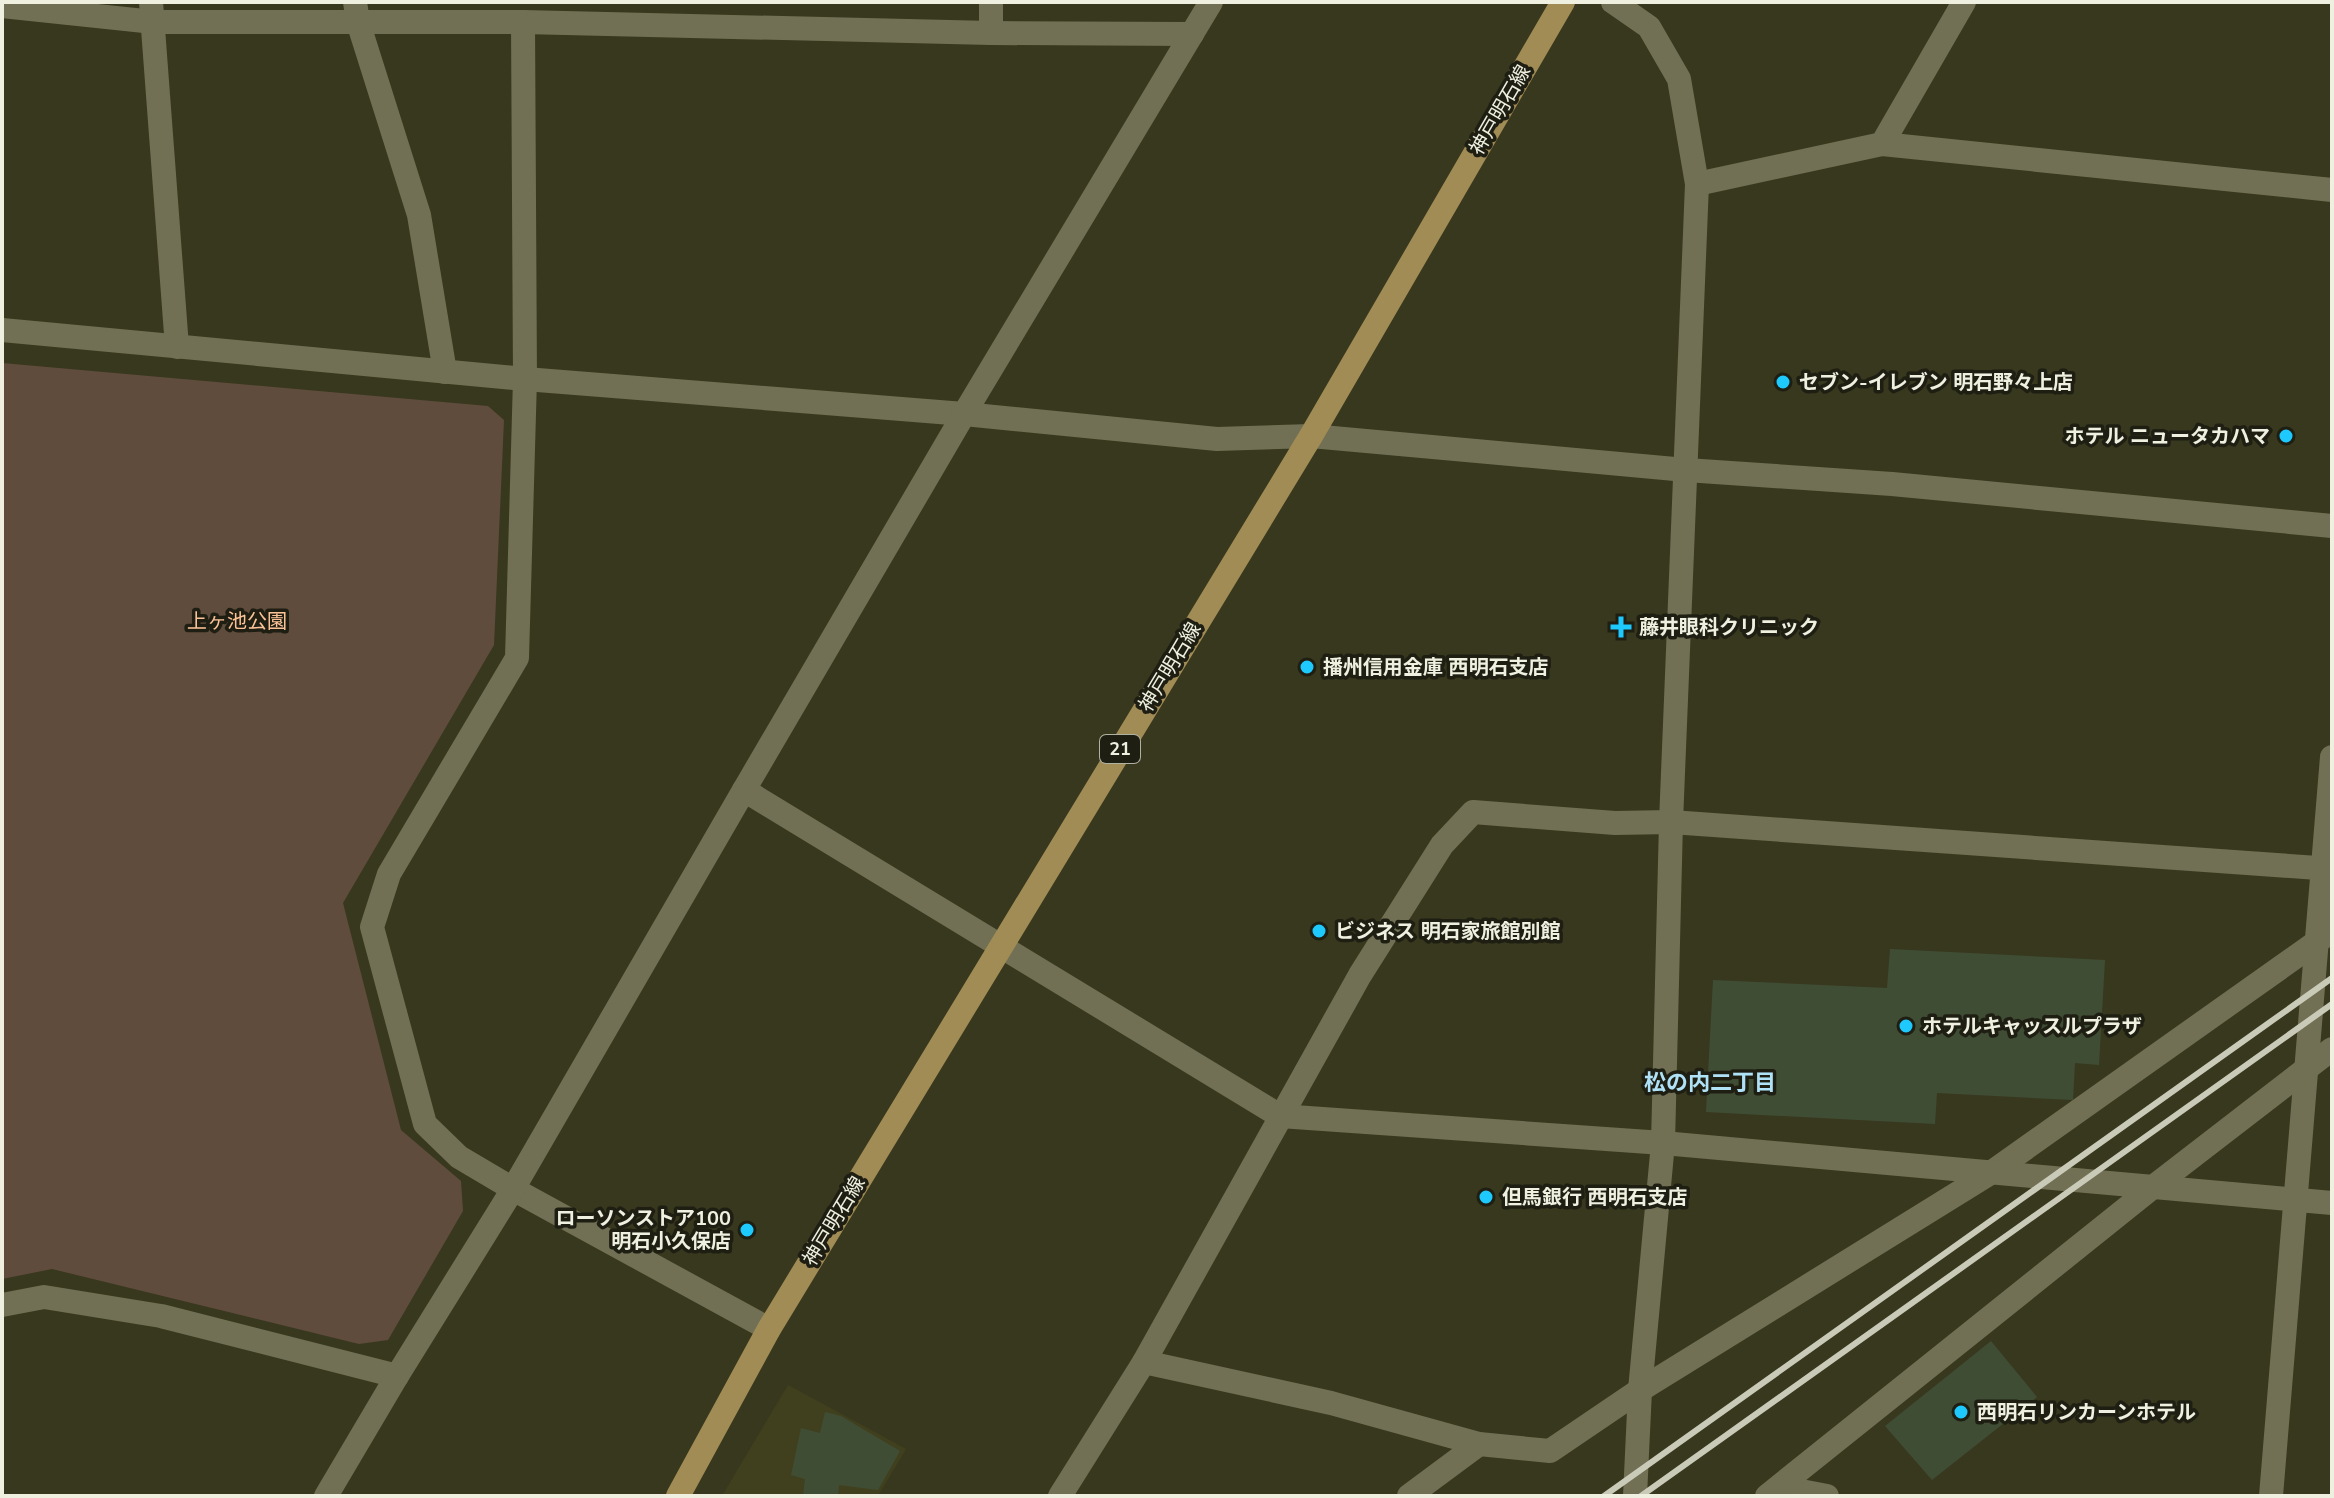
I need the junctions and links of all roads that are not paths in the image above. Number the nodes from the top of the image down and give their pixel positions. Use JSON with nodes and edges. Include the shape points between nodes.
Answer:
{"nodes":[{"id":1,"x":991,"y":2,"type":"edge"},
{"id":2,"x":1211,"y":2,"type":"edge"},
{"id":3,"x":1563,"y":2,"type":"edge"},
{"id":4,"x":1613,"y":2,"type":"edge"},
{"id":5,"x":1964,"y":2,"type":"edge"},
{"id":6,"x":2,"y":6,"type":"edge"},
{"id":7,"x":152,"y":12,"type":"edge"},
{"id":8,"x":356,"y":12,"type":"edge"},
{"id":9,"x":461,"y":12,"type":"edge"},
{"id":10,"x":523,"y":22,"type":"junction"},
{"id":11,"x":991,"y":33,"type":"junction"},
{"id":12,"x":1192,"y":34,"type":"junction"},
{"id":13,"x":1882,"y":144,"type":"junction"},
{"id":14,"x":1697,"y":184,"type":"junction"},
{"id":15,"x":2332,"y":190,"type":"edge"},
{"id":16,"x":2,"y":330,"type":"edge"},
{"id":17,"x":177,"y":347,"type":"junction"},
{"id":18,"x":445,"y":372,"type":"junction"},
{"id":19,"x":525,"y":379,"type":"junction"},
{"id":20,"x":964,"y":414,"type":"junction"},
{"id":21,"x":1311,"y":436,"type":"junction"},
{"id":22,"x":1686,"y":470,"type":"junction"},
{"id":23,"x":2332,"y":526,"type":"edge"},
{"id":24,"x":2332,"y":757,"type":"edge"},
{"id":25,"x":744,"y":790,"type":"junction"},
{"id":26,"x":1671,"y":822,"type":"junction"},
{"id":27,"x":2328,"y":869,"type":"edge"},
{"id":28,"x":2325,"y":935,"type":"edge"},
{"id":29,"x":1000,"y":946,"type":"junction"},
{"id":30,"x":2332,"y":1049,"type":"edge"},
{"id":31,"x":2307,"y":1066,"type":"junction"},
{"id":32,"x":1280,"y":1116,"type":"junction"},
{"id":33,"x":1663,"y":1143,"type":"junction"},
{"id":34,"x":1992,"y":1172,"type":"junction"},
{"id":35,"x":2153,"y":1187,"type":"junction"},
{"id":36,"x":513,"y":1189,"type":"junction"},
{"id":37,"x":2296,"y":1200,"type":"junction"},
{"id":38,"x":2332,"y":1203,"type":"edge"},
{"id":39,"x":2,"y":1305,"type":"edge"},
{"id":40,"x":769,"y":1329,"type":"junction"},
{"id":41,"x":1144,"y":1362,"type":"junction"},
{"id":42,"x":397,"y":1376,"type":"junction"},
{"id":43,"x":1640,"y":1390,"type":"junction"},
{"id":44,"x":1479,"y":1444,"type":"junction"},
{"id":45,"x":1774,"y":1491,"type":"edge"},
{"id":46,"x":326,"y":1496,"type":"edge"},
{"id":47,"x":678,"y":1496,"type":"edge"},
{"id":48,"x":1060,"y":1496,"type":"edge"},
{"id":49,"x":1409,"y":1496,"type":"edge"},
{"id":50,"x":1635,"y":1496,"type":"edge"},
{"id":51,"x":1827,"y":1496,"type":"edge"},
{"id":52,"x":2271,"y":1496,"type":"edge"}],
"edges":[{"from":1,"to":11,"type":"street"},
{"from":2,"to":12,"type":"street"},
{"from":3,"to":21,"type":"main road","name":"神戸明石線","number":"21"},
{"from":4,"to":14,"type":"street","via":[[1649,27],[1679,79]]},
{"from":5,"to":13,"type":"street"},
{"from":6,"to":7,"type":"street"},
{"from":7,"to":8,"type":"street"},
{"from":7,"to":17,"type":"street"},
{"from":8,"to":9,"type":"street"},
{"from":8,"to":18,"type":"street","via":[[419,215]]},
{"from":9,"to":10,"type":"street"},
{"from":10,"to":11,"type":"street"},
{"from":10,"to":19,"type":"street"},
{"from":11,"to":12,"type":"street"},
{"from":12,"to":20,"type":"street"},
{"from":13,"to":14,"type":"street"},
{"from":13,"to":15,"type":"street"},
{"from":14,"to":22,"type":"street"},
{"from":16,"to":17,"type":"street"},
{"from":17,"to":18,"type":"street"},
{"from":18,"to":19,"type":"street"},
{"from":19,"to":20,"type":"street"},
{"from":19,"to":36,"type":"street","via":[[517,658],[389,874],[372,927],[425,1124],[459,1157]]},
{"from":20,"to":21,"type":"street","via":[[1217,439]]},
{"from":20,"to":25,"type":"street"},
{"from":21,"to":22,"type":"street"},
{"from":21,"to":29,"type":"main road","name":"神戸明石線","number":"21"},
{"from":22,"to":23,"type":"street"},
{"from":22,"to":26,"type":"street"},
{"from":24,"to":27,"type":"street"},
{"from":25,"to":29,"type":"street"},
{"from":25,"to":36,"type":"street"},
{"from":26,"to":27,"type":"street"},
{"from":26,"to":32,"type":"street","via":[[1473,812],[1442,845]]},
{"from":26,"to":33,"type":"street"},
{"from":27,"to":28,"type":"street"},
{"from":28,"to":31,"type":"street"},
{"from":28,"to":34,"type":"street"},
{"from":29,"to":32,"type":"street"},
{"from":29,"to":40,"type":"main road","name":"神戸明石線","number":"21"},
{"from":30,"to":31,"type":"street"},
{"from":31,"to":35,"type":"street"},
{"from":31,"to":37,"type":"street"},
{"from":32,"to":33,"type":"street"},
{"from":32,"to":41,"type":"street"},
{"from":33,"to":34,"type":"street"},
{"from":33,"to":43,"type":"street"},
{"from":34,"to":35,"type":"street"},
{"from":34,"to":43,"type":"street"},
{"from":35,"to":37,"type":"street"},
{"from":35,"to":45,"type":"street"},
{"from":36,"to":40,"type":"street"},
{"from":36,"to":42,"type":"street"},
{"from":37,"to":38,"type":"street"},
{"from":37,"to":52,"type":"street"},
{"from":39,"to":42,"type":"street","via":[[44,1297],[161,1316]]},
{"from":40,"to":47,"type":"main road","name":"神戸明石線","number":"21"},
{"from":41,"to":44,"type":"street","via":[[1331,1403]]},
{"from":41,"to":48,"type":"street"},
{"from":42,"to":46,"type":"street"},
{"from":43,"to":44,"type":"street","via":[[1550,1451]]},
{"from":43,"to":50,"type":"street"},
{"from":44,"to":49,"type":"street"},
{"from":45,"to":51,"type":"street"}]}
